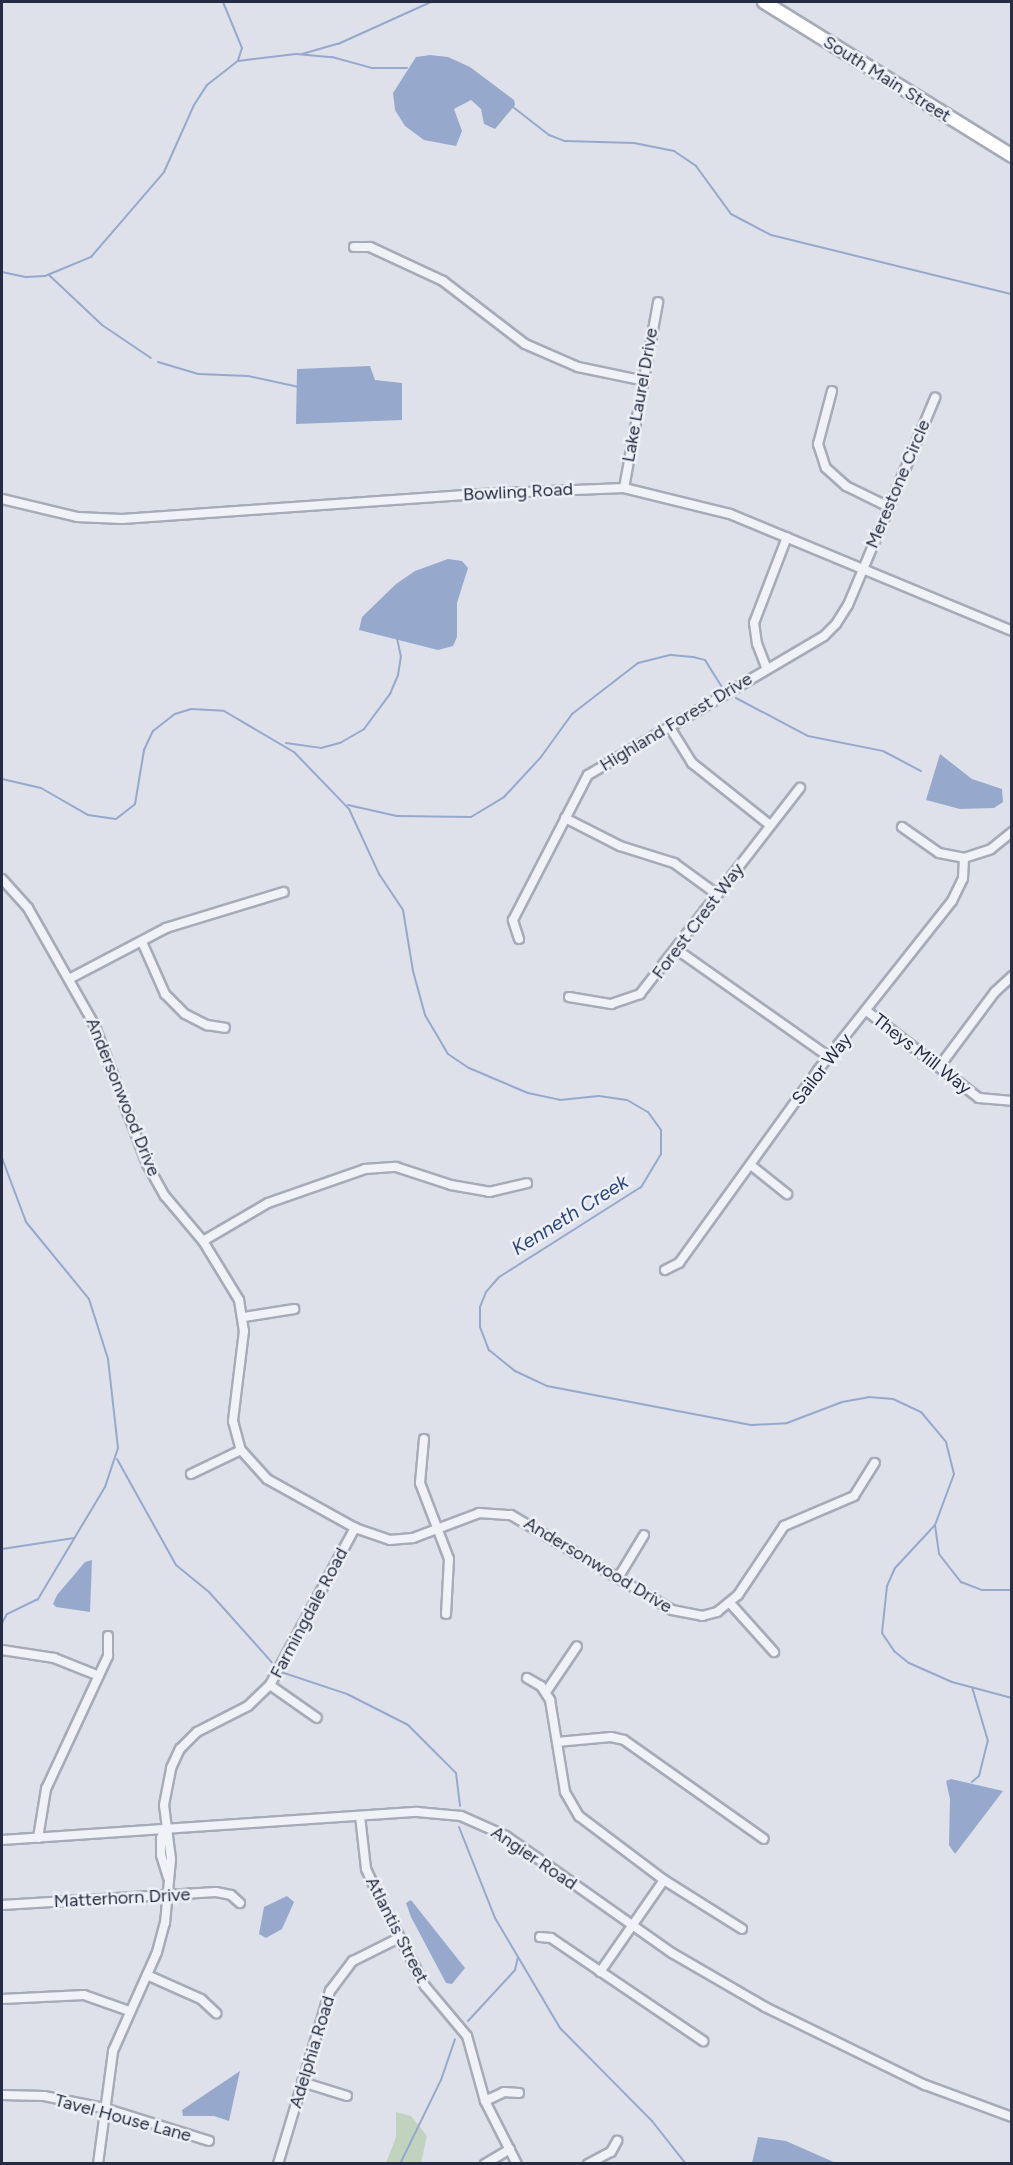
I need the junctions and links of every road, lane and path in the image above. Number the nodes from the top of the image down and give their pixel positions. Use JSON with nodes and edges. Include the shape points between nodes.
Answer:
{"nodes":[{"id":1,"x":764,"y":2,"type":"edge"},
{"id":2,"x":1011,"y":156,"type":"edge"},
{"id":3,"x":354,"y":247,"type":"dead end"},
{"id":4,"x":657,"y":302,"type":"dead end"},
{"id":5,"x":640,"y":380,"type":"junction"},
{"id":6,"x":832,"y":391,"type":"dead end"},
{"id":7,"x":935,"y":398,"type":"dead end"},
{"id":8,"x":624,"y":488,"type":"junction"},
{"id":9,"x":2,"y":499,"type":"edge"},
{"id":10,"x":888,"y":507,"type":"junction"},
{"id":11,"x":787,"y":537,"type":"junction"},
{"id":12,"x":862,"y":569,"type":"junction"},
{"id":13,"x":1011,"y":631,"type":"edge"},
{"id":14,"x":766,"y":667,"type":"junction"},
{"id":15,"x":669,"y":726,"type":"junction"},
{"id":16,"x":800,"y":788,"type":"dead end"},
{"id":17,"x":565,"y":818,"type":"junction"},
{"id":18,"x":770,"y":825,"type":"junction"},
{"id":19,"x":902,"y":827,"type":"dead end"},
{"id":20,"x":1011,"y":832,"type":"edge"},
{"id":21,"x":964,"y":858,"type":"junction"},
{"id":22,"x":2,"y":879,"type":"edge"},
{"id":23,"x":284,"y":892,"type":"dead end"},
{"id":24,"x":718,"y":895,"type":"junction"},
{"id":25,"x":519,"y":939,"type":"dead end"},
{"id":26,"x":142,"y":942,"type":"junction"},
{"id":27,"x":676,"y":949,"type":"junction"},
{"id":28,"x":1011,"y":976,"type":"edge"},
{"id":29,"x":69,"y":979,"type":"junction"},
{"id":30,"x":569,"y":997,"type":"dead end"},
{"id":31,"x":868,"y":1012,"type":"junction"},
{"id":32,"x":225,"y":1028,"type":"dead end"},
{"id":33,"x":829,"y":1057,"type":"junction"},
{"id":34,"x":939,"y":1067,"type":"junction"},
{"id":35,"x":1011,"y":1101,"type":"edge"},
{"id":36,"x":752,"y":1166,"type":"junction"},
{"id":37,"x":527,"y":1183,"type":"dead end"},
{"id":38,"x":787,"y":1194,"type":"dead end"},
{"id":39,"x":203,"y":1241,"type":"junction"},
{"id":40,"x":664,"y":1269,"type":"dead end"},
{"id":41,"x":294,"y":1309,"type":"dead end"},
{"id":42,"x":244,"y":1317,"type":"junction"},
{"id":43,"x":424,"y":1439,"type":"dead end"},
{"id":44,"x":242,"y":1450,"type":"junction"},
{"id":45,"x":875,"y":1463,"type":"dead end"},
{"id":46,"x":191,"y":1474,"type":"dead end"},
{"id":47,"x":355,"y":1528,"type":"junction"},
{"id":48,"x":436,"y":1531,"type":"junction"},
{"id":49,"x":644,"y":1534,"type":"dead end"},
{"id":50,"x":618,"y":1578,"type":"junction"},
{"id":51,"x":730,"y":1604,"type":"junction"},
{"id":52,"x":446,"y":1614,"type":"dead end"},
{"id":53,"x":108,"y":1636,"type":"dead end"},
{"id":54,"x":577,"y":1646,"type":"dead end"},
{"id":55,"x":2,"y":1650,"type":"edge"},
{"id":56,"x":774,"y":1652,"type":"dead end"},
{"id":57,"x":99,"y":1676,"type":"junction"},
{"id":58,"x":527,"y":1678,"type":"dead end"},
{"id":59,"x":270,"y":1685,"type":"junction"},
{"id":60,"x":546,"y":1692,"type":"junction"},
{"id":61,"x":317,"y":1718,"type":"dead end"},
{"id":62,"x":557,"y":1742,"type":"junction"},
{"id":63,"x":360,"y":1816,"type":"junction"},
{"id":64,"x":165,"y":1829,"type":"junction"},
{"id":65,"x":38,"y":1838,"type":"junction"},
{"id":66,"x":764,"y":1839,"type":"dead end"},
{"id":67,"x":2,"y":1840,"type":"edge"},
{"id":68,"x":664,"y":1880,"type":"junction"},
{"id":69,"x":168,"y":1895,"type":"junction"},
{"id":70,"x":240,"y":1903,"type":"dead end"},
{"id":71,"x":2,"y":1905,"type":"edge"},
{"id":72,"x":632,"y":1926,"type":"junction"},
{"id":73,"x":742,"y":1929,"type":"dead end"},
{"id":74,"x":540,"y":1937,"type":"dead end"},
{"id":75,"x":399,"y":1938,"type":"junction"},
{"id":76,"x":600,"y":1972,"type":"junction"},
{"id":77,"x":147,"y":1975,"type":"junction"},
{"id":78,"x":2,"y":1999,"type":"edge"},
{"id":79,"x":129,"y":2011,"type":"junction"},
{"id":80,"x":216,"y":2013,"type":"dead end"},
{"id":81,"x":703,"y":2041,"type":"dead end"},
{"id":82,"x":302,"y":2082,"type":"junction"},
{"id":83,"x":519,"y":2093,"type":"dead end"},
{"id":84,"x":2,"y":2095,"type":"edge"},
{"id":85,"x":347,"y":2096,"type":"dead end"},
{"id":86,"x":485,"y":2101,"type":"junction"},
{"id":87,"x":104,"y":2109,"type":"junction"},
{"id":88,"x":1011,"y":2117,"type":"edge"},
{"id":89,"x":208,"y":2141,"type":"dead end"},
{"id":90,"x":617,"y":2141,"type":"dead end"},
{"id":91,"x":510,"y":2149,"type":"junction"},
{"id":92,"x":98,"y":2163,"type":"edge"},
{"id":93,"x":278,"y":2163,"type":"edge"},
{"id":94,"x":485,"y":2163,"type":"edge"},
{"id":95,"x":517,"y":2163,"type":"edge"},
{"id":96,"x":588,"y":2163,"type":"edge"}],
"edges":[{"from":1,"to":2,"type":"highway","name":"South Main Street"},
{"from":3,"to":5,"type":"street","via":[[370,247],[443,281],[525,344],[578,366]]},
{"from":4,"to":5,"type":"street","name":"Lake Laurel Drive"},
{"from":5,"to":8,"type":"street","name":"Lake Laurel Drive"},
{"from":6,"to":10,"type":"street","via":[[818,444],[826,468],[846,486]]},
{"from":7,"to":10,"type":"street","name":"Merestone Circle"},
{"from":8,"to":9,"type":"street","name":"Bowling Road","via":[[122,519],[77,517]]},
{"from":8,"to":11,"type":"street","name":"Bowling Road","via":[[730,514]]},
{"from":10,"to":12,"type":"street","name":"Merestone Circle"},
{"from":11,"to":12,"type":"street","name":"Bowling Road"},
{"from":11,"to":14,"type":"street","via":[[754,623]]},
{"from":12,"to":13,"type":"street","name":"Bowling Road"},
{"from":12,"to":14,"type":"street","name":"Highland Forest Drive","via":[[848,605],[824,636]]},
{"from":14,"to":15,"type":"street","name":"Highland Forest Drive"},
{"from":15,"to":17,"type":"street","name":"Highland Forest Drive","via":[[588,775]]},
{"from":15,"to":18,"type":"street","via":[[692,763]]},
{"from":16,"to":18,"type":"street","name":"Forest Crest Way"},
{"from":17,"to":24,"type":"street","via":[[620,846],[674,863]]},
{"from":17,"to":25,"type":"street","name":"Highland Forest Drive","via":[[513,920]]},
{"from":18,"to":24,"type":"street","name":"Forest Crest Way"},
{"from":19,"to":21,"type":"street","via":[[939,853]]},
{"from":20,"to":21,"type":"street","via":[[991,849]]},
{"from":21,"to":31,"type":"street","name":"Sailor Way","via":[[963,878],[952,901]]},
{"from":22,"to":29,"type":"street","name":"Andersonwood Drive","via":[[28,908]]},
{"from":23,"to":26,"type":"street","via":[[166,928]]},
{"from":24,"to":27,"type":"street","name":"Forest Crest Way"},
{"from":26,"to":29,"type":"street"},
{"from":26,"to":32,"type":"street","via":[[165,994],[184,1014]]},
{"from":27,"to":30,"type":"street","name":"Forest Crest Way","via":[[640,994],[611,1004]]},
{"from":27,"to":33,"type":"street"},
{"from":28,"to":34,"type":"street"},
{"from":29,"to":39,"type":"street","name":"Andersonwood Drive","via":[[107,1051],[147,1164],[165,1196]]},
{"from":31,"to":33,"type":"street","name":"Sailor Way"},
{"from":31,"to":34,"type":"street","name":"Theys Mill Way"},
{"from":33,"to":36,"type":"street","name":"Sailor Way"},
{"from":34,"to":35,"type":"street","name":"Theys Mill Way","via":[[979,1098]]},
{"from":36,"to":38,"type":"street"},
{"from":36,"to":40,"type":"street","name":"Sailor Way","via":[[679,1263]]},
{"from":37,"to":39,"type":"street","via":[[489,1192],[451,1185],[396,1167],[365,1169],[268,1203]]},
{"from":39,"to":42,"type":"street","name":"Andersonwood Drive","via":[[239,1300]]},
{"from":41,"to":42,"type":"street"},
{"from":42,"to":44,"type":"street","name":"Andersonwood Drive","via":[[232,1408]]},
{"from":43,"to":48,"type":"street","via":[[420,1483]]},
{"from":44,"to":46,"type":"street"},
{"from":44,"to":47,"type":"street","name":"Andersonwood Drive","via":[[267,1479]]},
{"from":45,"to":51,"type":"street","name":"Andersonwood Drive","via":[[854,1496],[784,1526],[747,1585]]},
{"from":47,"to":48,"type":"street","name":"Andersonwood Drive","via":[[390,1540]]},
{"from":47,"to":59,"type":"street","name":"Farmingdale Road"},
{"from":48,"to":50,"type":"street","name":"Andersonwood Drive","via":[[478,1513],[511,1515]]},
{"from":48,"to":52,"type":"street","via":[[450,1570]]},
{"from":49,"to":50,"type":"street"},
{"from":50,"to":51,"type":"street","name":"Andersonwood Drive","via":[[686,1614],[710,1614]]},
{"from":51,"to":56,"type":"street"},
{"from":53,"to":57,"type":"street","via":[[109,1652]]},
{"from":54,"to":60,"type":"street"},
{"from":55,"to":57,"type":"street","via":[[47,1656]]},
{"from":57,"to":65,"type":"street","via":[[48,1784]]},
{"from":58,"to":60,"type":"street"},
{"from":59,"to":61,"type":"street"},
{"from":59,"to":64,"type":"street","name":"Farmingdale Road","via":[[248,1706],[197,1732],[180,1749],[167,1783]]},
{"from":60,"to":62,"type":"street"},
{"from":62,"to":66,"type":"street","via":[[611,1737],[624,1740]]},
{"from":62,"to":68,"type":"street","via":[[565,1792],[574,1810]]},
{"from":63,"to":64,"type":"street","name":"Angier Road"},
{"from":63,"to":72,"type":"street","name":"Angier Road","via":[[431,1812],[480,1823],[526,1849]]},
{"from":63,"to":75,"type":"street","name":"Atlantis Street","via":[[366,1869]]},
{"from":64,"to":65,"type":"street","name":"Angier Road"},
{"from":64,"to":69,"type":"street","name":"Farmingdale Road","via":[[161,1855]]},
{"from":65,"to":67,"type":"street","name":"Angier Road"},
{"from":68,"to":72,"type":"street"},
{"from":68,"to":73,"type":"street"},
{"from":69,"to":70,"type":"street","name":"Matterhorn Drive","via":[[221,1892]]},
{"from":69,"to":71,"type":"street","name":"Matterhorn Drive"},
{"from":69,"to":77,"type":"street","name":"Farmingdale Road","via":[[162,1937]]},
{"from":72,"to":76,"type":"street"},
{"from":72,"to":88,"type":"street","name":"Angier Road","via":[[698,1969],[790,2020],[925,2085]]},
{"from":74,"to":76,"type":"street","via":[[551,1938]]},
{"from":75,"to":82,"type":"street","name":"Adelphia Road","via":[[352,1961],[336,1980]]},
{"from":75,"to":86,"type":"street","name":"Atlantis Street","via":[[425,1986],[467,2036]]},
{"from":76,"to":81,"type":"street"},
{"from":77,"to":79,"type":"street","name":"Farmingdale Road"},
{"from":77,"to":80,"type":"street","via":[[201,1999]]},
{"from":78,"to":79,"type":"street","via":[[84,1995]]},
{"from":79,"to":87,"type":"street","name":"Farmingdale Road","via":[[111,2059]]},
{"from":82,"to":85,"type":"street"},
{"from":82,"to":93,"type":"street","name":"Adelphia Road"},
{"from":83,"to":86,"type":"street","via":[[504,2092]]},
{"from":84,"to":87,"type":"street","name":"Tavel House Lane","via":[[51,2097]]},
{"from":86,"to":91,"type":"street","name":"Atlantis Street"},
{"from":87,"to":89,"type":"street","name":"Tavel House Lane"},
{"from":87,"to":92,"type":"street","name":"Farmingdale Road"},
{"from":90,"to":96,"type":"street","via":[[610,2152]]},
{"from":91,"to":94,"type":"street"},
{"from":91,"to":95,"type":"street","name":"Atlantis Street"}]}
